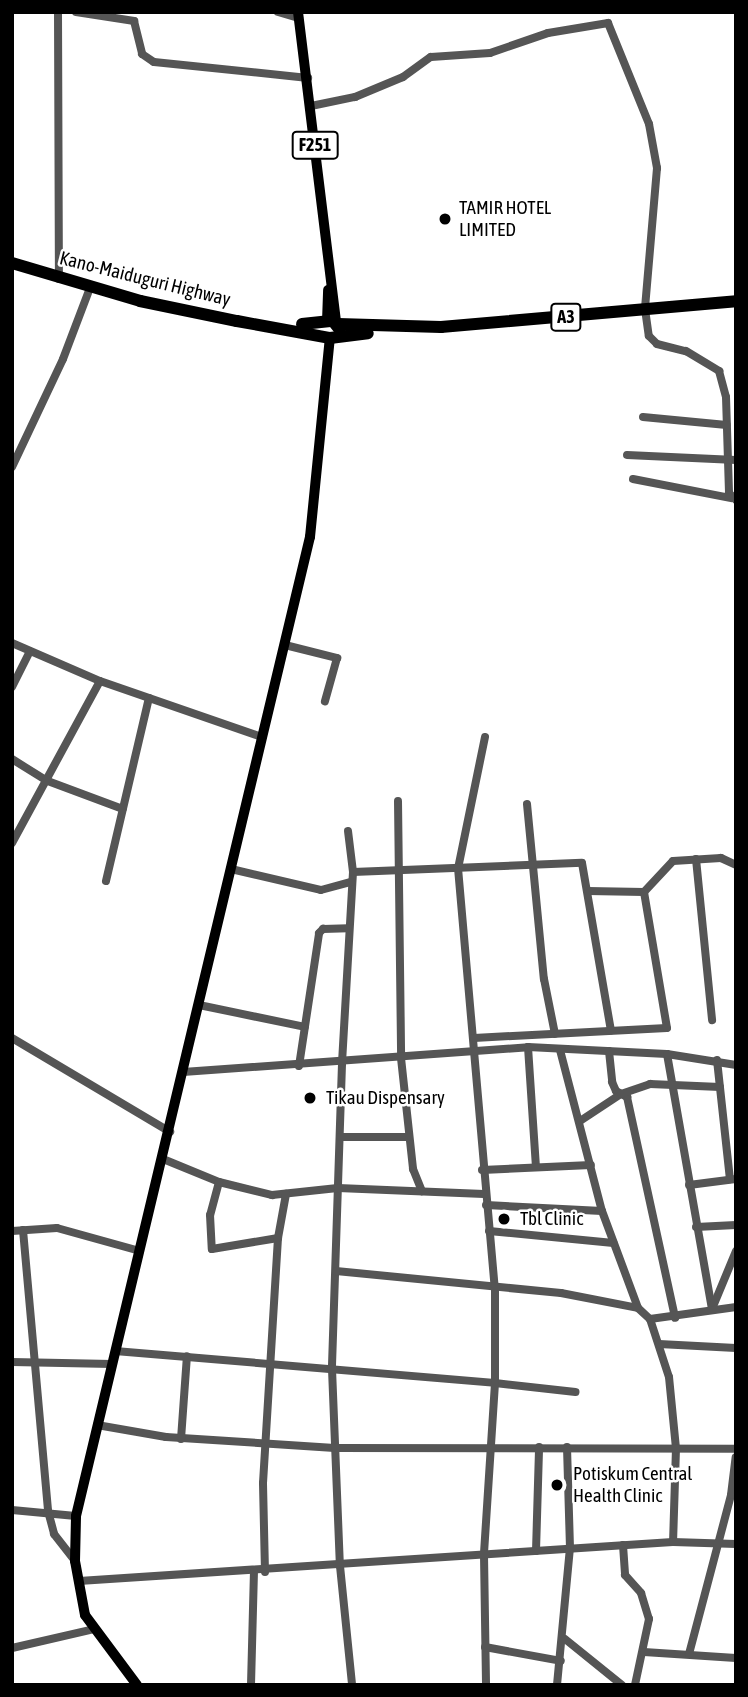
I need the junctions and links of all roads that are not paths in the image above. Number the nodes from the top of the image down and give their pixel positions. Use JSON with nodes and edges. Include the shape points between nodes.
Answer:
{"nodes":[{"id":1,"x":58,"y":12,"type":"edge"},
{"id":2,"x":76,"y":12,"type":"edge"},
{"id":3,"x":278,"y":12,"type":"edge"},
{"id":4,"x":298,"y":15,"type":"edge"},
{"id":5,"x":308,"y":78,"type":"junction"},
{"id":6,"x":311,"y":106,"type":"junction"},
{"id":7,"x":12,"y":263,"type":"edge"},
{"id":8,"x":59,"y":279,"type":"junction"},
{"id":9,"x":90,"y":288,"type":"junction"},
{"id":10,"x":736,"y":301,"type":"edge"},
{"id":11,"x":645,"y":309,"type":"junction"},
{"id":12,"x":331,"y":328,"type":"junction"},
{"id":13,"x":643,"y":417,"type":"dead end"},
{"id":14,"x":727,"y":425,"type":"junction"},
{"id":15,"x":627,"y":455,"type":"dead end"},
{"id":16,"x":732,"y":461,"type":"edge"},
{"id":17,"x":12,"y":467,"type":"edge"},
{"id":18,"x":634,"y":479,"type":"dead end"},
{"id":19,"x":733,"y":499,"type":"edge"},
{"id":20,"x":12,"y":643,"type":"edge"},
{"id":21,"x":285,"y":645,"type":"junction"},
{"id":22,"x":30,"y":651,"type":"junction"},
{"id":23,"x":100,"y":681,"type":"junction"},
{"id":24,"x":12,"y":687,"type":"edge"},
{"id":25,"x":149,"y":698,"type":"junction"},
{"id":26,"x":325,"y":701,"type":"dead end"},
{"id":27,"x":262,"y":737,"type":"junction"},
{"id":28,"x":485,"y":737,"type":"dead end"},
{"id":29,"x":12,"y":759,"type":"edge"},
{"id":30,"x":45,"y":780,"type":"junction"},
{"id":31,"x":398,"y":801,"type":"dead end"},
{"id":32,"x":527,"y":804,"type":"dead end"},
{"id":33,"x":122,"y":810,"type":"junction"},
{"id":34,"x":348,"y":831,"type":"dead end"},
{"id":35,"x":12,"y":844,"type":"edge"},
{"id":36,"x":696,"y":859,"type":"junction"},
{"id":37,"x":531,"y":863,"type":"junction"},
{"id":38,"x":736,"y":865,"type":"edge"},
{"id":39,"x":458,"y":868,"type":"junction"},
{"id":40,"x":231,"y":869,"type":"junction"},
{"id":41,"x":399,"y":870,"type":"junction"},
{"id":42,"x":354,"y":872,"type":"junction"},
{"id":43,"x":106,"y":881,"type":"dead end"},
{"id":44,"x":351,"y":882,"type":"junction"},
{"id":45,"x":588,"y":891,"type":"junction"},
{"id":46,"x":644,"y":892,"type":"junction"},
{"id":47,"x":348,"y":928,"type":"junction"},
{"id":48,"x":199,"y":1005,"type":"junction"},
{"id":49,"x":712,"y":1020,"type":"dead end"},
{"id":50,"x":305,"y":1027,"type":"junction"},
{"id":51,"x":611,"y":1031,"type":"junction"},
{"id":52,"x":555,"y":1034,"type":"junction"},
{"id":53,"x":12,"y":1038,"type":"edge"},
{"id":54,"x":474,"y":1038,"type":"junction"},
{"id":55,"x":528,"y":1048,"type":"junction"},
{"id":56,"x":475,"y":1049,"type":"junction"},
{"id":57,"x":560,"y":1050,"type":"junction"},
{"id":58,"x":609,"y":1051,"type":"junction"},
{"id":59,"x":667,"y":1054,"type":"junction"},
{"id":60,"x":401,"y":1058,"type":"junction"},
{"id":61,"x":717,"y":1060,"type":"junction"},
{"id":62,"x":341,"y":1064,"type":"junction"},
{"id":63,"x":736,"y":1065,"type":"edge"},
{"id":64,"x":299,"y":1066,"type":"junction"},
{"id":65,"x":183,"y":1072,"type":"junction"},
{"id":66,"x":672,"y":1086,"type":"junction"},
{"id":67,"x":720,"y":1087,"type":"junction"},
{"id":68,"x":621,"y":1094,"type":"junction"},
{"id":69,"x":580,"y":1121,"type":"junction"},
{"id":70,"x":170,"y":1132,"type":"junction"},
{"id":71,"x":340,"y":1137,"type":"junction"},
{"id":72,"x":409,"y":1137,"type":"junction"},
{"id":73,"x":163,"y":1159,"type":"junction"},
{"id":74,"x":591,"y":1165,"type":"junction"},
{"id":75,"x":536,"y":1167,"type":"junction"},
{"id":76,"x":482,"y":1170,"type":"junction"},
{"id":77,"x":733,"y":1179,"type":"edge"},
{"id":78,"x":219,"y":1182,"type":"junction"},
{"id":79,"x":688,"y":1185,"type":"junction"},
{"id":80,"x":338,"y":1188,"type":"junction"},
{"id":81,"x":422,"y":1191,"type":"junction"},
{"id":82,"x":285,"y":1194,"type":"junction"},
{"id":83,"x":484,"y":1194,"type":"junction"},
{"id":84,"x":486,"y":1205,"type":"junction"},
{"id":85,"x":602,"y":1211,"type":"junction"},
{"id":86,"x":736,"y":1225,"type":"edge"},
{"id":87,"x":696,"y":1227,"type":"junction"},
{"id":88,"x":23,"y":1230,"type":"junction"},
{"id":89,"x":12,"y":1231,"type":"edge"},
{"id":90,"x":489,"y":1231,"type":"junction"},
{"id":91,"x":278,"y":1238,"type":"junction"},
{"id":92,"x":613,"y":1243,"type":"junction"},
{"id":93,"x":140,"y":1251,"type":"junction"},
{"id":94,"x":736,"y":1251,"type":"edge"},
{"id":95,"x":732,"y":1267,"type":"edge"},
{"id":96,"x":336,"y":1271,"type":"junction"},
{"id":97,"x":495,"y":1288,"type":"junction"},
{"id":98,"x":736,"y":1307,"type":"edge"},
{"id":99,"x":638,"y":1308,"type":"junction"},
{"id":100,"x":712,"y":1309,"type":"junction"},
{"id":101,"x":674,"y":1318,"type":"junction"},
{"id":102,"x":650,"y":1320,"type":"junction"},
{"id":103,"x":659,"y":1344,"type":"junction"},
{"id":104,"x":736,"y":1348,"type":"edge"},
{"id":105,"x":115,"y":1351,"type":"junction"},
{"id":106,"x":187,"y":1356,"type":"junction"},
{"id":107,"x":37,"y":1361,"type":"junction"},
{"id":108,"x":12,"y":1362,"type":"edge"},
{"id":109,"x":112,"y":1364,"type":"junction"},
{"id":110,"x":271,"y":1364,"type":"junction"},
{"id":111,"x":332,"y":1369,"type":"junction"},
{"id":112,"x":495,"y":1383,"type":"junction"},
{"id":113,"x":575,"y":1392,"type":"dead end"},
{"id":114,"x":97,"y":1425,"type":"junction"},
{"id":115,"x":181,"y":1439,"type":"junction"},
{"id":116,"x":267,"y":1445,"type":"junction"},
{"id":117,"x":538,"y":1447,"type":"junction"},
{"id":118,"x":567,"y":1447,"type":"junction"},
{"id":119,"x":335,"y":1448,"type":"junction"},
{"id":120,"x":676,"y":1448,"type":"junction"},
{"id":121,"x":736,"y":1448,"type":"edge"},
{"id":122,"x":491,"y":1449,"type":"junction"},
{"id":123,"x":736,"y":1457,"type":"edge"},
{"id":124,"x":12,"y":1510,"type":"edge"},
{"id":125,"x":48,"y":1511,"type":"junction"},
{"id":126,"x":76,"y":1516,"type":"junction"},
{"id":127,"x":673,"y":1542,"type":"junction"},
{"id":128,"x":715,"y":1543,"type":"junction"},
{"id":129,"x":736,"y":1544,"type":"edge"},
{"id":130,"x":623,"y":1545,"type":"junction"},
{"id":131,"x":570,"y":1548,"type":"junction"},
{"id":132,"x":536,"y":1551,"type":"junction"},
{"id":133,"x":484,"y":1555,"type":"junction"},
{"id":134,"x":75,"y":1561,"type":"junction"},
{"id":135,"x":340,"y":1566,"type":"junction"},
{"id":136,"x":254,"y":1572,"type":"junction"},
{"id":137,"x":265,"y":1572,"type":"junction"},
{"id":138,"x":79,"y":1581,"type":"junction"},
{"id":139,"x":94,"y":1629,"type":"junction"},
{"id":140,"x":565,"y":1639,"type":"junction"},
{"id":141,"x":485,"y":1647,"type":"junction"},
{"id":142,"x":12,"y":1648,"type":"edge"},
{"id":143,"x":644,"y":1652,"type":"junction"},
{"id":144,"x":689,"y":1654,"type":"junction"},
{"id":145,"x":736,"y":1658,"type":"edge"},
{"id":146,"x":561,"y":1661,"type":"junction"},
{"id":147,"x":354,"y":1683,"type":"edge"},
{"id":148,"x":137,"y":1685,"type":"edge"},
{"id":149,"x":251,"y":1685,"type":"edge"},
{"id":150,"x":486,"y":1685,"type":"edge"},
{"id":151,"x":557,"y":1685,"type":"edge"},
{"id":152,"x":622,"y":1685,"type":"edge"},
{"id":153,"x":635,"y":1685,"type":"edge"}],
"edges":[{"from":1,"to":8,"type":"street"},
{"from":2,"to":5,"type":"street","via":[[134,21],[142,54],[153,62]]},
{"from":3,"to":4,"type":"street"},
{"from":4,"to":5,"type":"main road","number":"F251"},
{"from":5,"to":6,"type":"main road","number":"F251"},
{"from":6,"to":11,"type":"street","via":[[355,97],[403,77],[431,57],[490,53],[548,33],[608,23],[649,124],[657,168]]},
{"from":6,"to":12,"type":"main road","number":"F251","via":[[330,277]]},
{"from":7,"to":8,"type":"highway","name":"Kano-Maiduguri Highway","number":"A3"},
{"from":8,"to":9,"type":"highway","name":"Kano-Maiduguri Highway","number":"A3"},
{"from":9,"to":12,"type":"highway","name":"Kano-Maiduguri Highway","number":"A3","via":[[270,324]]},
{"from":9,"to":17,"type":"street","via":[[63,359]]},
{"from":10,"to":11,"type":"highway","name":"Kano-Maiduguri Highway","number":"A3"},
{"from":11,"to":12,"type":"highway","name":"Kano-Maiduguri Highway","number":"A3","via":[[396,328]]},
{"from":11,"to":14,"type":"street","via":[[649,335],[657,344],[686,351],[719,371]]},
{"from":12,"to":21,"type":"main road","via":[[317,503]]},
{"from":13,"to":14,"type":"street"},
{"from":14,"to":16,"type":"street"},
{"from":15,"to":16,"type":"street"},
{"from":16,"to":19,"type":"street"},
{"from":18,"to":19,"type":"street"},
{"from":20,"to":22,"type":"street"},
{"from":21,"to":26,"type":"street","via":[[337,658]]},
{"from":21,"to":27,"type":"main road"},
{"from":22,"to":23,"type":"street"},
{"from":22,"to":24,"type":"street"},
{"from":23,"to":25,"type":"street"},
{"from":23,"to":30,"type":"street"},
{"from":25,"to":27,"type":"street"},
{"from":25,"to":33,"type":"street"},
{"from":27,"to":40,"type":"main road"},
{"from":28,"to":39,"type":"street"},
{"from":29,"to":30,"type":"street"},
{"from":30,"to":33,"type":"street"},
{"from":30,"to":35,"type":"street"},
{"from":31,"to":41,"type":"street"},
{"from":32,"to":37,"type":"street"},
{"from":33,"to":43,"type":"street"},
{"from":34,"to":42,"type":"street"},
{"from":36,"to":38,"type":"street","via":[[721,858]]},
{"from":36,"to":46,"type":"street","via":[[673,861]]},
{"from":36,"to":49,"type":"street"},
{"from":37,"to":39,"type":"street"},
{"from":37,"to":45,"type":"street","via":[[582,863]]},
{"from":37,"to":52,"type":"street"},
{"from":39,"to":41,"type":"street"},
{"from":39,"to":54,"type":"street"},
{"from":40,"to":44,"type":"street","via":[[321,890]]},
{"from":40,"to":48,"type":"main road"},
{"from":41,"to":42,"type":"street"},
{"from":41,"to":60,"type":"street"},
{"from":42,"to":44,"type":"street"},
{"from":44,"to":47,"type":"street"},
{"from":45,"to":46,"type":"street"},
{"from":45,"to":51,"type":"street"},
{"from":46,"to":51,"type":"street","via":[[667,1028]]},
{"from":47,"to":50,"type":"street","via":[[319,933]]},
{"from":47,"to":62,"type":"street"},
{"from":48,"to":50,"type":"street"},
{"from":48,"to":65,"type":"main road"},
{"from":50,"to":64,"type":"street"},
{"from":51,"to":52,"type":"street"},
{"from":52,"to":54,"type":"street"},
{"from":53,"to":70,"type":"street"},
{"from":54,"to":56,"type":"street"},
{"from":55,"to":56,"type":"street"},
{"from":55,"to":57,"type":"street"},
{"from":55,"to":75,"type":"street"},
{"from":56,"to":60,"type":"street"},
{"from":56,"to":76,"type":"street"},
{"from":57,"to":58,"type":"street"},
{"from":57,"to":69,"type":"street"},
{"from":58,"to":59,"type":"street"},
{"from":58,"to":68,"type":"street","via":[[612,1082]]},
{"from":59,"to":61,"type":"street"},
{"from":59,"to":66,"type":"street"},
{"from":60,"to":62,"type":"street"},
{"from":60,"to":72,"type":"street"},
{"from":61,"to":63,"type":"street"},
{"from":61,"to":67,"type":"street"},
{"from":62,"to":64,"type":"street"},
{"from":62,"to":71,"type":"street"},
{"from":64,"to":65,"type":"street"},
{"from":65,"to":70,"type":"main road"},
{"from":66,"to":67,"type":"street"},
{"from":66,"to":68,"type":"street","via":[[650,1084]]},
{"from":66,"to":79,"type":"street"},
{"from":67,"to":77,"type":"street"},
{"from":68,"to":69,"type":"street"},
{"from":68,"to":101,"type":"street","via":[[627,1097]]},
{"from":69,"to":74,"type":"street"},
{"from":70,"to":73,"type":"main road"},
{"from":71,"to":72,"type":"street"},
{"from":71,"to":80,"type":"street"},
{"from":72,"to":81,"type":"street","via":[[412,1169]]},
{"from":73,"to":78,"type":"street"},
{"from":73,"to":93,"type":"main road"},
{"from":74,"to":75,"type":"street"},
{"from":74,"to":85,"type":"street"},
{"from":75,"to":76,"type":"street"},
{"from":76,"to":83,"type":"street"},
{"from":77,"to":79,"type":"street"},
{"from":78,"to":82,"type":"street","via":[[258,1193]]},
{"from":78,"to":91,"type":"street","via":[[210,1218],[212,1249]]},
{"from":79,"to":87,"type":"street"},
{"from":80,"to":81,"type":"street"},
{"from":80,"to":82,"type":"street"},
{"from":80,"to":96,"type":"street"},
{"from":81,"to":83,"type":"street"},
{"from":82,"to":91,"type":"street"},
{"from":83,"to":84,"type":"street"},
{"from":84,"to":85,"type":"street"},
{"from":84,"to":90,"type":"street"},
{"from":85,"to":92,"type":"street"},
{"from":86,"to":87,"type":"street"},
{"from":87,"to":100,"type":"street"},
{"from":88,"to":89,"type":"street"},
{"from":88,"to":93,"type":"street","via":[[57,1228]]},
{"from":88,"to":107,"type":"street"},
{"from":90,"to":92,"type":"street"},
{"from":90,"to":97,"type":"street"},
{"from":91,"to":110,"type":"street"},
{"from":92,"to":99,"type":"street"},
{"from":93,"to":105,"type":"main road"},
{"from":94,"to":95,"type":"street"},
{"from":95,"to":100,"type":"street"},
{"from":96,"to":97,"type":"street"},
{"from":96,"to":111,"type":"street"},
{"from":97,"to":99,"type":"street","via":[[561,1293]]},
{"from":97,"to":112,"type":"street"},
{"from":98,"to":100,"type":"street"},
{"from":99,"to":102,"type":"street"},
{"from":100,"to":101,"type":"street"},
{"from":101,"to":102,"type":"street"},
{"from":102,"to":103,"type":"street"},
{"from":103,"to":104,"type":"street"},
{"from":103,"to":120,"type":"street","via":[[670,1377]]},
{"from":105,"to":106,"type":"street"},
{"from":105,"to":109,"type":"main road"},
{"from":106,"to":110,"type":"street"},
{"from":106,"to":115,"type":"street"},
{"from":107,"to":108,"type":"street"},
{"from":107,"to":109,"type":"street"},
{"from":107,"to":125,"type":"street"},
{"from":109,"to":114,"type":"main road"},
{"from":110,"to":111,"type":"street"},
{"from":110,"to":116,"type":"street"},
{"from":111,"to":112,"type":"street"},
{"from":111,"to":119,"type":"street"},
{"from":112,"to":113,"type":"street"},
{"from":112,"to":122,"type":"street"},
{"from":114,"to":115,"type":"street"},
{"from":114,"to":126,"type":"main road"},
{"from":115,"to":116,"type":"street"},
{"from":116,"to":119,"type":"street"},
{"from":116,"to":137,"type":"street"},
{"from":117,"to":118,"type":"street"},
{"from":117,"to":122,"type":"street"},
{"from":117,"to":132,"type":"street"},
{"from":118,"to":120,"type":"street"},
{"from":118,"to":131,"type":"street"},
{"from":119,"to":122,"type":"street"},
{"from":119,"to":135,"type":"street"},
{"from":120,"to":121,"type":"street"},
{"from":120,"to":127,"type":"street"},
{"from":122,"to":133,"type":"street"},
{"from":123,"to":128,"type":"street","via":[[731,1495]]},
{"from":124,"to":125,"type":"street"},
{"from":125,"to":126,"type":"street"},
{"from":125,"to":134,"type":"street","via":[[54,1534]]},
{"from":126,"to":134,"type":"main road"},
{"from":127,"to":128,"type":"street"},
{"from":127,"to":130,"type":"street"},
{"from":128,"to":129,"type":"street"},
{"from":128,"to":144,"type":"street"},
{"from":130,"to":131,"type":"street"},
{"from":130,"to":143,"type":"street","via":[[625,1576],[648,1612]]},
{"from":131,"to":132,"type":"street"},
{"from":131,"to":140,"type":"street"},
{"from":132,"to":133,"type":"street"},
{"from":133,"to":135,"type":"street"},
{"from":133,"to":141,"type":"street"},
{"from":134,"to":138,"type":"main road"},
{"from":135,"to":137,"type":"street"},
{"from":135,"to":147,"type":"street"},
{"from":136,"to":137,"type":"street"},
{"from":136,"to":138,"type":"street"},
{"from":136,"to":149,"type":"street"},
{"from":138,"to":139,"type":"main road","via":[[85,1615]]},
{"from":139,"to":142,"type":"street"},
{"from":139,"to":148,"type":"main road"},
{"from":140,"to":146,"type":"street"},
{"from":140,"to":152,"type":"street"},
{"from":141,"to":146,"type":"street"},
{"from":141,"to":150,"type":"street"},
{"from":143,"to":144,"type":"street"},
{"from":143,"to":153,"type":"street"},
{"from":144,"to":145,"type":"street"},
{"from":146,"to":151,"type":"street"}]}
